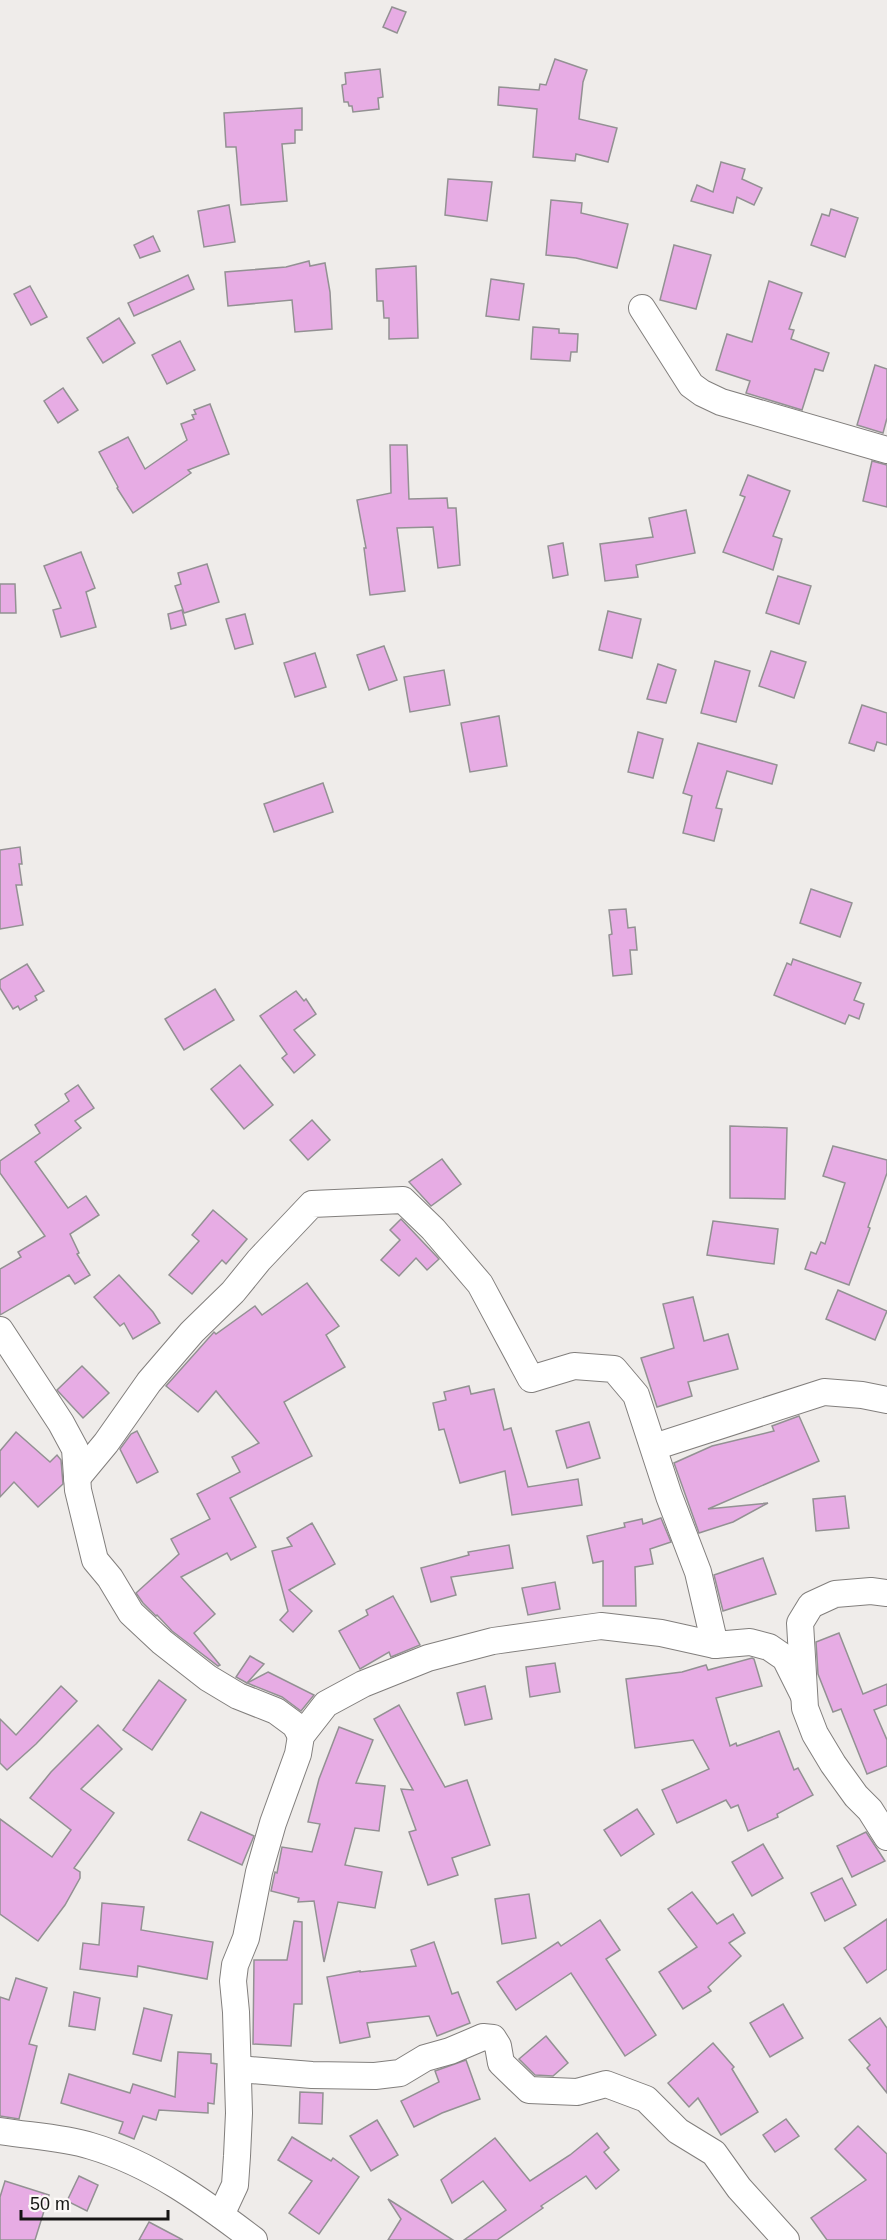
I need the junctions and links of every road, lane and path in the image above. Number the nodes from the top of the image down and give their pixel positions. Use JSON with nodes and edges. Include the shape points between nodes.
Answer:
{"nodes":[{"id":1,"x":642,"y":308,"type":"dead end"},
{"id":2,"x":887,"y":450,"type":"edge"},
{"id":3,"x":0,"y":1330,"type":"edge"},
{"id":4,"x":887,"y":1400,"type":"edge"},
{"id":5,"x":654,"y":1447,"type":"junction"},
{"id":6,"x":77,"y":1478,"type":"junction"},
{"id":7,"x":887,"y":1593,"type":"edge"},
{"id":8,"x":715,"y":1645,"type":"junction"},
{"id":9,"x":804,"y":1696,"type":"junction"},
{"id":10,"x":301,"y":1736,"type":"junction"},
{"id":11,"x":887,"y":1837,"type":"edge"},
{"id":12,"x":238,"y":2069,"type":"junction"},
{"id":13,"x":0,"y":2131,"type":"edge"},
{"id":14,"x":221,"y":2216,"type":"junction"},
{"id":15,"x":254,"y":2240,"type":"edge"},
{"id":16,"x":786,"y":2240,"type":"edge"}],
"edges":[{"from":1,"to":2,"type":"street","via":[[691,385],[702,393],[721,402]]},
{"from":3,"to":6,"type":"street","via":[[75,1449]]},
{"from":4,"to":5,"type":"street","via":[[824,1392]]},
{"from":5,"to":6,"type":"street","via":[[636,1395],[614,1369],[574,1366],[531,1379],[480,1284],[403,1200],[312,1204],[192,1332]]},
{"from":5,"to":8,"type":"street","via":[[698,1572]]},
{"from":6,"to":10,"type":"street","via":[[95,1560],[131,1613],[208,1678],[276,1712],[295,1725]]},
{"from":7,"to":9,"type":"street","via":[[835,1594],[811,1605],[800,1623]]},
{"from":8,"to":9,"type":"street","via":[[750,1642],[769,1647],[785,1658]]},
{"from":8,"to":10,"type":"street","via":[[601,1626],[493,1641],[428,1658],[363,1684],[326,1704]]},
{"from":9,"to":11,"type":"street","via":[[812,1725],[827,1754]]},
{"from":10,"to":12,"type":"street","via":[[259,1872],[246,1938],[235,1965]]},
{"from":12,"to":14,"type":"street","via":[[235,2185]]},
{"from":12,"to":16,"type":"street","via":[[312,2075],[400,2073],[425,2058],[483,2037],[493,2038],[501,2064],[529,2090],[577,2092],[606,2084],[646,2099],[678,2131],[714,2153],[739,2188]]},
{"from":13,"to":14,"type":"street","via":[[88,2145],[122,2156],[164,2177]]},
{"from":14,"to":15,"type":"street"}]}
